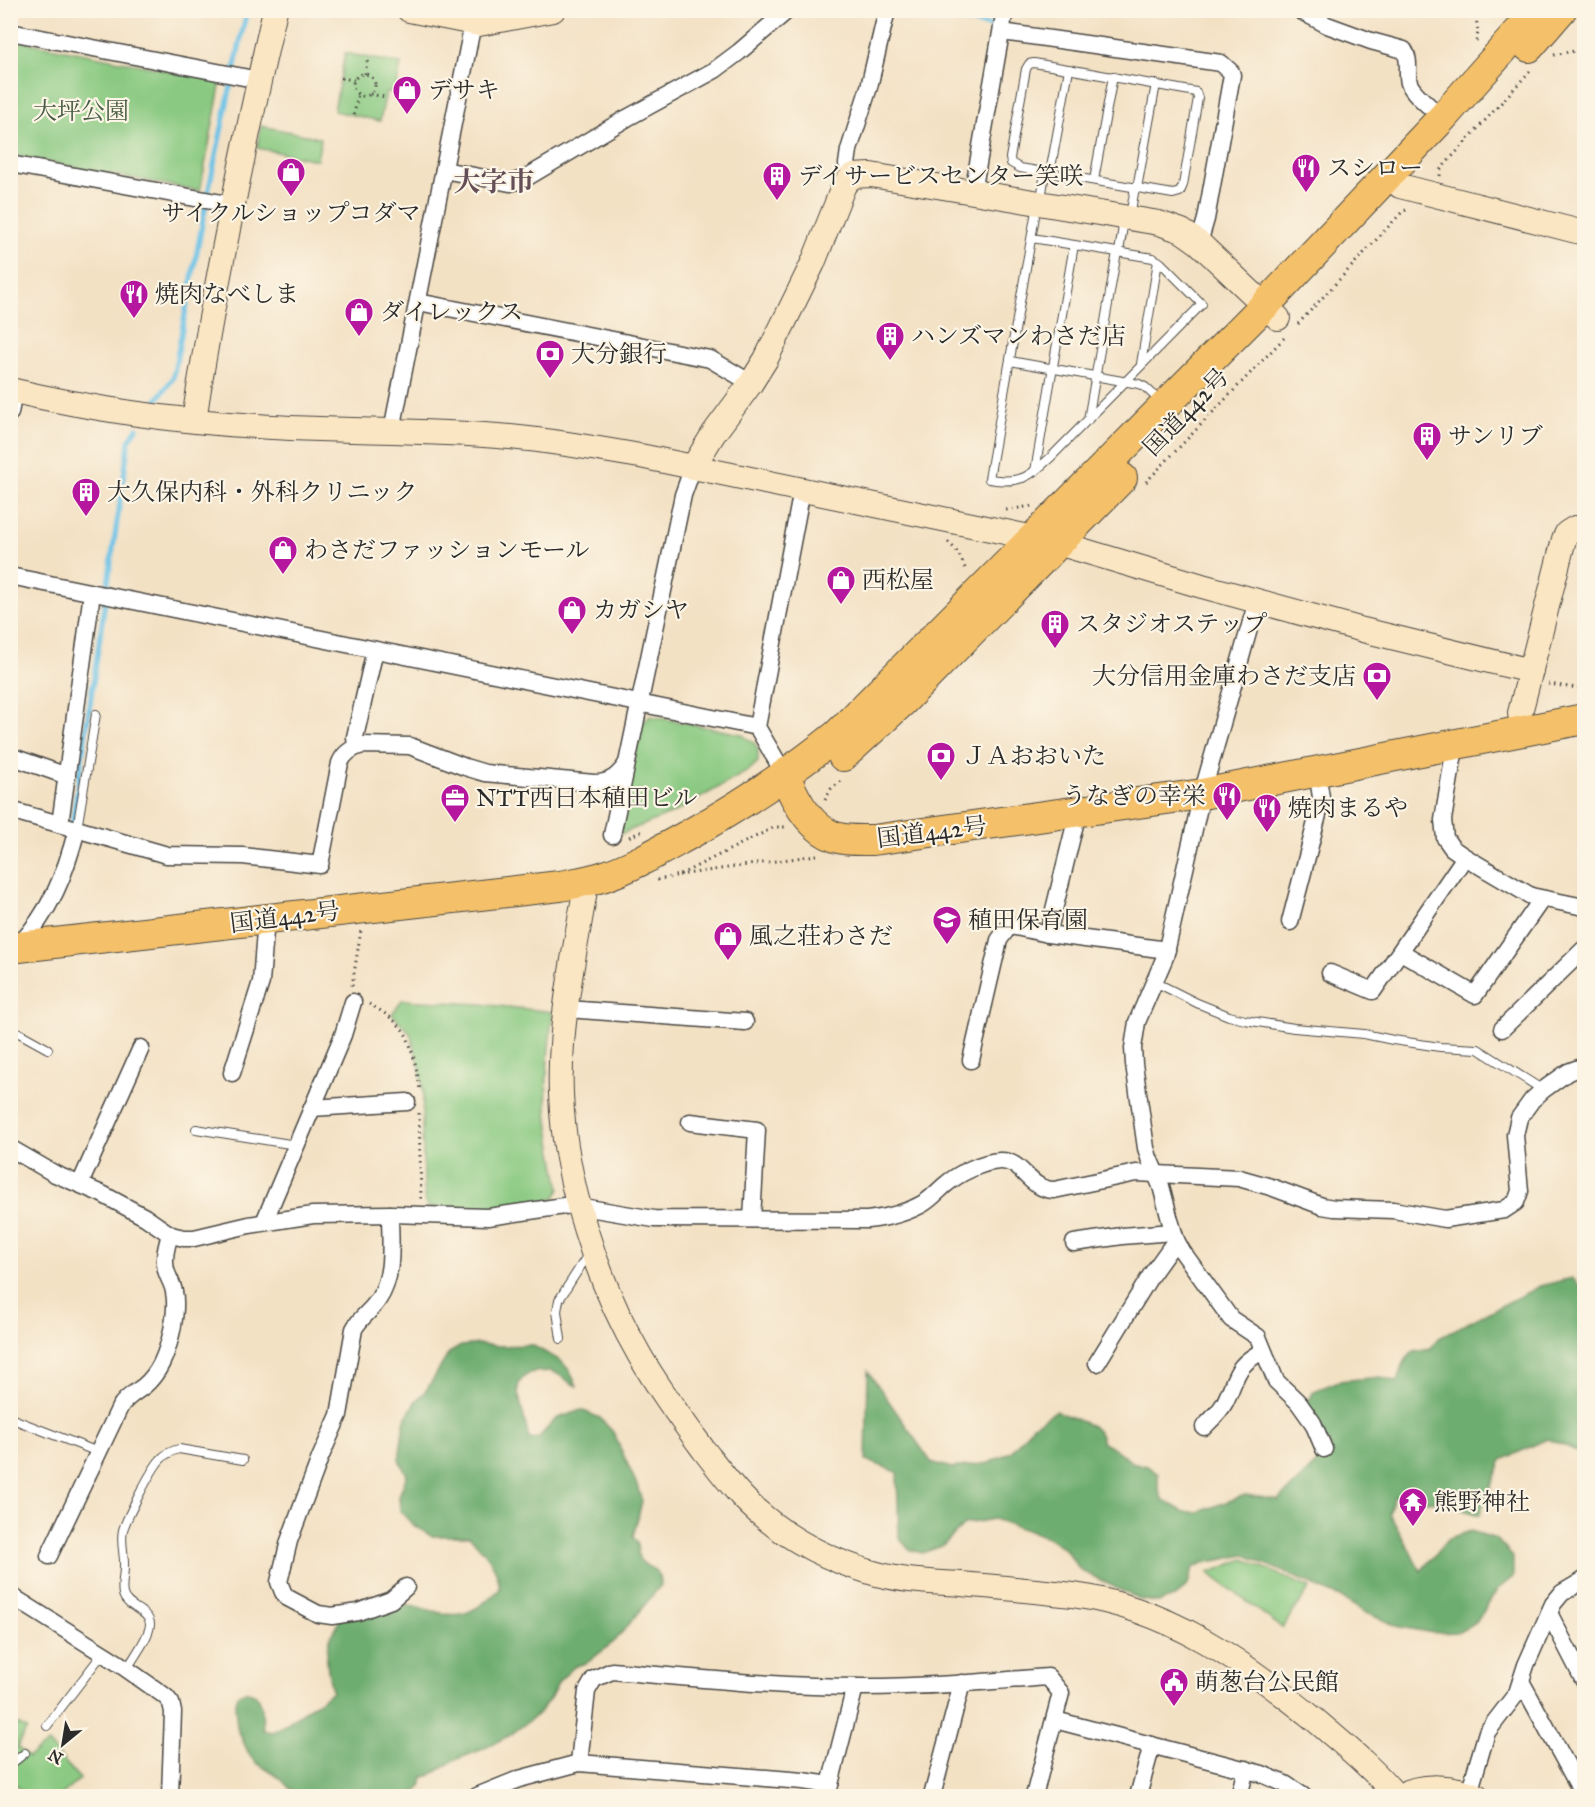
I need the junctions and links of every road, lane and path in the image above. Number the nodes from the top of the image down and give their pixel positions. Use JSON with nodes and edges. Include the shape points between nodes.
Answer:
{"nodes":[{"id":1,"x":275,"y":10,"type":"edge"},
{"id":2,"x":409,"y":10,"type":"edge"},
{"id":3,"x":553,"y":10,"type":"edge"},
{"id":4,"x":788,"y":10,"type":"edge"},
{"id":5,"x":887,"y":10,"type":"edge"},
{"id":6,"x":1005,"y":10,"type":"edge"},
{"id":7,"x":1299,"y":10,"type":"edge"},
{"id":8,"x":1475,"y":10,"type":"edge"},
{"id":9,"x":1559,"y":13,"type":"edge"},
{"id":10,"x":473,"y":23,"type":"junction"},
{"id":11,"x":10,"y":32,"type":"edge"},
{"id":12,"x":1002,"y":32,"type":"junction"},
{"id":13,"x":1474,"y":46,"type":"dead end"},
{"id":14,"x":1584,"y":50,"type":"edge"},
{"id":15,"x":1553,"y":55,"type":"dead end"},
{"id":16,"x":368,"y":57,"type":"dead end"},
{"id":17,"x":1533,"y":68,"type":"dead end"},
{"id":18,"x":1070,"y":69,"type":"junction"},
{"id":19,"x":365,"y":74,"type":"junction"},
{"id":20,"x":1113,"y":76,"type":"junction"},
{"id":21,"x":340,"y":78,"type":"dead end"},
{"id":22,"x":251,"y":79,"type":"junction"},
{"id":23,"x":354,"y":80,"type":"junction"},
{"id":24,"x":1156,"y":84,"type":"junction"},
{"id":25,"x":358,"y":94,"type":"junction"},
{"id":26,"x":370,"y":94,"type":"junction"},
{"id":27,"x":385,"y":97,"type":"dead end"},
{"id":28,"x":354,"y":116,"type":"dead end"},
{"id":29,"x":1442,"y":118,"type":"junction"},
{"id":30,"x":10,"y":164,"type":"edge"},
{"id":31,"x":444,"y":170,"type":"junction"},
{"id":32,"x":1048,"y":172,"type":"junction"},
{"id":33,"x":852,"y":176,"type":"junction"},
{"id":34,"x":1440,"y":179,"type":"dead end"},
{"id":35,"x":1094,"y":180,"type":"junction"},
{"id":36,"x":1136,"y":188,"type":"junction"},
{"id":37,"x":973,"y":192,"type":"junction"},
{"id":38,"x":1407,"y":197,"type":"junction"},
{"id":39,"x":1039,"y":203,"type":"junction"},
{"id":40,"x":225,"y":204,"type":"junction"},
{"id":41,"x":1127,"y":217,"type":"junction"},
{"id":42,"x":1584,"y":233,"type":"edge"},
{"id":43,"x":1032,"y":238,"type":"junction"},
{"id":44,"x":1199,"y":243,"type":"junction"},
{"id":45,"x":1074,"y":245,"type":"junction"},
{"id":46,"x":1118,"y":252,"type":"junction"},
{"id":47,"x":1158,"y":261,"type":"junction"},
{"id":48,"x":418,"y":302,"type":"junction"},
{"id":49,"x":1281,"y":321,"type":"junction"},
{"id":50,"x":1010,"y":361,"type":"junction"},
{"id":51,"x":1141,"y":364,"type":"junction"},
{"id":52,"x":1053,"y":369,"type":"junction"},
{"id":53,"x":1095,"y":376,"type":"junction"},
{"id":54,"x":1126,"y":381,"type":"junction"},
{"id":55,"x":751,"y":383,"type":"junction"},
{"id":56,"x":12,"y":398,"type":"edge"},
{"id":57,"x":1165,"y":406,"type":"junction"},
{"id":58,"x":194,"y":420,"type":"junction"},
{"id":59,"x":1088,"y":421,"type":"junction"},
{"id":60,"x":392,"y":430,"type":"junction"},
{"id":61,"x":693,"y":467,"type":"junction"},
{"id":62,"x":1035,"y":471,"type":"junction"},
{"id":63,"x":1140,"y":488,"type":"dead end"},
{"id":64,"x":802,"y":490,"type":"junction"},
{"id":65,"x":1584,"y":530,"type":"edge"},
{"id":66,"x":1046,"y":541,"type":"junction"},
{"id":67,"x":947,"y":542,"type":"dead end"},
{"id":68,"x":966,"y":573,"type":"dead end"},
{"id":69,"x":10,"y":576,"type":"edge"},
{"id":70,"x":92,"y":593,"type":"junction"},
{"id":71,"x":1257,"y":601,"type":"junction"},
{"id":72,"x":375,"y":650,"type":"junction"},
{"id":73,"x":1535,"y":677,"type":"junction"},
{"id":74,"x":1584,"y":689,"type":"edge"},
{"id":75,"x":639,"y":703,"type":"junction"},
{"id":76,"x":96,"y":714,"type":"dead end"},
{"id":77,"x":1584,"y":719,"type":"edge"},
{"id":78,"x":757,"y":727,"type":"junction"},
{"id":79,"x":1522,"y":731,"type":"junction"},
{"id":80,"x":1454,"y":744,"type":"junction"},
{"id":81,"x":356,"y":747,"type":"junction"},
{"id":82,"x":10,"y":756,"type":"edge"},
{"id":83,"x":627,"y":763,"type":"junction"},
{"id":84,"x":1317,"y":772,"type":"junction"},
{"id":85,"x":67,"y":776,"type":"junction"},
{"id":86,"x":789,"y":785,"type":"junction"},
{"id":87,"x":1202,"y":794,"type":"junction"},
{"id":88,"x":10,"y":810,"type":"edge"},
{"id":89,"x":1078,"y":812,"type":"junction"},
{"id":90,"x":60,"y":824,"type":"junction"},
{"id":91,"x":790,"y":827,"type":"dead end"},
{"id":92,"x":77,"y":829,"type":"junction"},
{"id":93,"x":612,"y":834,"type":"dead end"},
{"id":94,"x":817,"y":855,"type":"dead end"},
{"id":95,"x":1465,"y":857,"type":"junction"},
{"id":96,"x":680,"y":875,"type":"junction"},
{"id":97,"x":655,"y":881,"type":"dead end"},
{"id":98,"x":573,"y":885,"type":"junction"},
{"id":99,"x":1542,"y":899,"type":"junction"},
{"id":100,"x":1584,"y":907,"type":"edge"},
{"id":101,"x":364,"y":908,"type":"junction"},
{"id":102,"x":266,"y":919,"type":"junction"},
{"id":103,"x":1290,"y":922,"type":"dead end"},
{"id":104,"x":1048,"y":934,"type":"junction"},
{"id":105,"x":1584,"y":949,"type":"edge"},
{"id":106,"x":12,"y":950,"type":"edge"},
{"id":107,"x":1167,"y":950,"type":"junction"},
{"id":108,"x":1401,"y":952,"type":"junction"},
{"id":109,"x":1330,"y":974,"type":"dead end"},
{"id":110,"x":1155,"y":982,"type":"junction"},
{"id":111,"x":355,"y":998,"type":"junction"},
{"id":112,"x":567,"y":1009,"type":"junction"},
{"id":113,"x":745,"y":1022,"type":"dead end"},
{"id":114,"x":10,"y":1028,"type":"edge"},
{"id":115,"x":1502,"y":1029,"type":"dead end"},
{"id":116,"x":141,"y":1048,"type":"dead end"},
{"id":117,"x":48,"y":1049,"type":"dead end"},
{"id":118,"x":971,"y":1060,"type":"dead end"},
{"id":119,"x":1584,"y":1066,"type":"edge"},
{"id":120,"x":232,"y":1073,"type":"dead end"},
{"id":121,"x":1543,"y":1090,"type":"junction"},
{"id":122,"x":415,"y":1101,"type":"junction"},
{"id":123,"x":312,"y":1108,"type":"junction"},
{"id":124,"x":690,"y":1122,"type":"dead end"},
{"id":125,"x":196,"y":1129,"type":"dead end"},
{"id":126,"x":296,"y":1145,"type":"junction"},
{"id":127,"x":10,"y":1148,"type":"edge"},
{"id":128,"x":1156,"y":1174,"type":"junction"},
{"id":129,"x":80,"y":1184,"type":"junction"},
{"id":130,"x":580,"y":1206,"type":"junction"},
{"id":131,"x":390,"y":1214,"type":"junction"},
{"id":132,"x":422,"y":1215,"type":"junction"},
{"id":133,"x":752,"y":1219,"type":"junction"},
{"id":134,"x":264,"y":1222,"type":"junction"},
{"id":135,"x":170,"y":1234,"type":"junction"},
{"id":136,"x":1175,"y":1236,"type":"junction"},
{"id":137,"x":1074,"y":1244,"type":"dead end"},
{"id":138,"x":592,"y":1247,"type":"junction"},
{"id":139,"x":561,"y":1339,"type":"dead end"},
{"id":140,"x":1263,"y":1351,"type":"junction"},
{"id":141,"x":1097,"y":1363,"type":"dead end"},
{"id":142,"x":10,"y":1418,"type":"edge"},
{"id":143,"x":1204,"y":1427,"type":"dead end"},
{"id":144,"x":1324,"y":1449,"type":"dead end"},
{"id":145,"x":98,"y":1452,"type":"junction"},
{"id":146,"x":243,"y":1460,"type":"dead end"},
{"id":147,"x":49,"y":1556,"type":"dead end"},
{"id":148,"x":1584,"y":1580,"type":"edge"},
{"id":149,"x":406,"y":1587,"type":"dead end"},
{"id":150,"x":13,"y":1602,"type":"edge"},
{"id":151,"x":1549,"y":1613,"type":"junction"},
{"id":152,"x":103,"y":1653,"type":"junction"},
{"id":153,"x":127,"y":1669,"type":"junction"},
{"id":154,"x":1521,"y":1681,"type":"junction"},
{"id":155,"x":1584,"y":1681,"type":"edge"},
{"id":156,"x":962,"y":1683,"type":"junction"},
{"id":157,"x":855,"y":1687,"type":"junction"},
{"id":158,"x":1055,"y":1720,"type":"junction"},
{"id":159,"x":47,"y":1726,"type":"dead end"},
{"id":160,"x":1152,"y":1745,"type":"junction"},
{"id":161,"x":25,"y":1753,"type":"dead end"},
{"id":162,"x":579,"y":1763,"type":"junction"},
{"id":163,"x":10,"y":1764,"type":"edge"},
{"id":164,"x":1246,"y":1769,"type":"junction"},
{"id":165,"x":829,"y":1791,"type":"edge"},
{"id":166,"x":1473,"y":1795,"type":"edge"},
{"id":167,"x":170,"y":1797,"type":"edge"},
{"id":168,"x":477,"y":1797,"type":"edge"},
{"id":169,"x":932,"y":1797,"type":"edge"},
{"id":170,"x":1034,"y":1797,"type":"edge"},
{"id":171,"x":1138,"y":1797,"type":"edge"},
{"id":172,"x":1239,"y":1797,"type":"edge"},
{"id":173,"x":1303,"y":1797,"type":"edge"},
{"id":174,"x":1398,"y":1797,"type":"edge"},
{"id":175,"x":1584,"y":1797,"type":"edge"}],
"edges":[{"from":1,"to":22,"type":"street"},
{"from":2,"to":10,"type":"street"},
{"from":3,"to":10,"type":"street","via":[[486,24]]},
{"from":4,"to":31,"type":"street","via":[[715,70],[524,179],[510,183]]},
{"from":5,"to":33,"type":"street","via":[[849,150]]},
{"from":6,"to":12,"type":"street"},
{"from":7,"to":29,"type":"street","via":[[1327,25],[1404,50],[1410,85]]},
{"from":8,"to":13,"type":"path","via":[[1478,32]]},
{"from":9,"to":29,"type":"highway","name":"国道442号"},
{"from":9,"to":38,"type":"highway","name":"国道442号"},
{"from":10,"to":31,"type":"street"},
{"from":11,"to":22,"type":"street"},
{"from":12,"to":37,"type":"street"},
{"from":12,"to":44,"type":"street","via":[[1221,63],[1231,72]]},
{"from":14,"to":15,"type":"path"},
{"from":16,"to":19,"type":"path"},
{"from":17,"to":34,"type":"path","via":[[1441,169]]},
{"from":18,"to":20,"type":"lane"},
{"from":18,"to":32,"type":"lane"},
{"from":18,"to":32,"type":"lane","via":[[1034,63],[1027,67],[1011,163]]},
{"from":19,"to":23,"type":"path"},
{"from":19,"to":26,"type":"path","via":[[375,82]]},
{"from":20,"to":24,"type":"lane"},
{"from":20,"to":35,"type":"lane"},
{"from":21,"to":23,"type":"path"},
{"from":22,"to":40,"type":"street"},
{"from":23,"to":25,"type":"path","via":[[353,88]]},
{"from":24,"to":36,"type":"lane"},
{"from":24,"to":36,"type":"lane","via":[[1198,94],[1183,185],[1177,194]]},
{"from":25,"to":26,"type":"path"},
{"from":25,"to":28,"type":"path"},
{"from":26,"to":27,"type":"path"},
{"from":29,"to":49,"type":"highway","name":"国道442号"},
{"from":30,"to":40,"type":"street"},
{"from":31,"to":48,"type":"street"},
{"from":32,"to":35,"type":"lane"},
{"from":32,"to":39,"type":"lane"},
{"from":33,"to":37,"type":"street","via":[[871,175]]},
{"from":33,"to":55,"type":"street","via":[[844,184],[807,276]]},
{"from":35,"to":36,"type":"lane"},
{"from":36,"to":41,"type":"lane"},
{"from":37,"to":39,"type":"street"},
{"from":38,"to":42,"type":"street"},
{"from":38,"to":49,"type":"highway","name":"国道442号"},
{"from":38,"to":49,"type":"path","via":[[1403,211]]},
{"from":39,"to":41,"type":"street"},
{"from":39,"to":43,"type":"lane"},
{"from":40,"to":58,"type":"street"},
{"from":41,"to":44,"type":"street","via":[[1176,228]]},
{"from":41,"to":46,"type":"lane"},
{"from":43,"to":45,"type":"lane"},
{"from":43,"to":50,"type":"lane"},
{"from":44,"to":49,"type":"street"},
{"from":45,"to":46,"type":"lane"},
{"from":45,"to":52,"type":"lane"},
{"from":46,"to":47,"type":"lane"},
{"from":46,"to":53,"type":"lane"},
{"from":47,"to":51,"type":"lane"},
{"from":47,"to":51,"type":"lane","via":[[1202,304]]},
{"from":48,"to":55,"type":"street","via":[[710,359]]},
{"from":48,"to":60,"type":"street"},
{"from":49,"to":57,"type":"highway","name":"国道442号"},
{"from":49,"to":63,"type":"path"},
{"from":49,"to":66,"type":"highway","name":"国道442号"},
{"from":50,"to":52,"type":"lane"},
{"from":50,"to":62,"type":"lane","via":[[989,479],[1008,482]]},
{"from":51,"to":54,"type":"lane"},
{"from":52,"to":53,"type":"lane"},
{"from":52,"to":62,"type":"lane"},
{"from":53,"to":54,"type":"lane"},
{"from":53,"to":59,"type":"lane"},
{"from":54,"to":57,"type":"lane","via":[[1145,387]]},
{"from":54,"to":59,"type":"lane"},
{"from":55,"to":61,"type":"street"},
{"from":56,"to":58,"type":"street"},
{"from":57,"to":66,"type":"highway","name":"国道442号"},
{"from":58,"to":60,"type":"street","via":[[253,426]]},
{"from":59,"to":62,"type":"lane"},
{"from":60,"to":61,"type":"street","via":[[553,441]]},
{"from":61,"to":64,"type":"street"},
{"from":61,"to":75,"type":"street","via":[[682,495]]},
{"from":64,"to":66,"type":"street"},
{"from":64,"to":78,"type":"street"},
{"from":65,"to":73,"type":"street","via":[[1575,528],[1564,539]]},
{"from":66,"to":71,"type":"street"},
{"from":66,"to":86,"type":"highway","name":"国道442号","via":[[837,735]]},
{"from":67,"to":68,"type":"path","via":[[955,548]]},
{"from":69,"to":70,"type":"street"},
{"from":70,"to":72,"type":"street"},
{"from":70,"to":85,"type":"street"},
{"from":71,"to":73,"type":"street"},
{"from":71,"to":87,"type":"street"},
{"from":72,"to":75,"type":"street"},
{"from":72,"to":81,"type":"street"},
{"from":73,"to":74,"type":"path"},
{"from":73,"to":79,"type":"street","via":[[1520,713]]},
{"from":75,"to":78,"type":"street"},
{"from":75,"to":83,"type":"street"},
{"from":76,"to":92,"type":"lane"},
{"from":77,"to":79,"type":"highway","name":"国道442号"},
{"from":78,"to":86,"type":"street"},
{"from":79,"to":80,"type":"highway","name":"国道442号"},
{"from":80,"to":84,"type":"highway","name":"国道442号"},
{"from":80,"to":95,"type":"street","via":[[1443,829],[1452,848]]},
{"from":81,"to":83,"type":"street","via":[[410,746],[485,773],[594,783],[610,780]]},
{"from":81,"to":92,"type":"street","via":[[340,763],[320,865],[243,856],[167,855]]},
{"from":82,"to":85,"type":"street"},
{"from":83,"to":93,"type":"street"},
{"from":84,"to":87,"type":"highway","name":"国道442号"},
{"from":84,"to":103,"type":"street","via":[[1320,807]]},
{"from":85,"to":90,"type":"street"},
{"from":86,"to":89,"type":"highway","name":"国道442号","via":[[804,811],[823,830],[850,840]]},
{"from":86,"to":98,"type":"highway","name":"国道442号","via":[[716,819],[643,860]]},
{"from":87,"to":89,"type":"highway","name":"国道442号"},
{"from":87,"to":107,"type":"street"},
{"from":88,"to":90,"type":"street"},
{"from":89,"to":104,"type":"street"},
{"from":90,"to":92,"type":"street"},
{"from":91,"to":96,"type":"path","via":[[775,827]]},
{"from":92,"to":106,"type":"street","via":[[56,892],[40,921]]},
{"from":94,"to":96,"type":"path"},
{"from":95,"to":99,"type":"street","via":[[1524,893]]},
{"from":95,"to":108,"type":"street"},
{"from":96,"to":97,"type":"path"},
{"from":98,"to":101,"type":"highway","name":"国道442号"},
{"from":98,"to":112,"type":"street"},
{"from":99,"to":100,"type":"street"},
{"from":99,"to":108,"type":"street","via":[[1475,995]]},
{"from":101,"to":102,"type":"highway","name":"国道442号"},
{"from":101,"to":111,"type":"path"},
{"from":102,"to":106,"type":"highway","name":"国道442号"},
{"from":102,"to":120,"type":"street","via":[[261,982]]},
{"from":104,"to":107,"type":"street"},
{"from":104,"to":118,"type":"street","via":[[1011,926],[1002,934]]},
{"from":105,"to":115,"type":"street"},
{"from":107,"to":110,"type":"street"},
{"from":108,"to":109,"type":"street","via":[[1373,991]]},
{"from":110,"to":121,"type":"lane","via":[[1197,1003],[1245,1020],[1478,1049]]},
{"from":110,"to":128,"type":"street","via":[[1137,1022],[1133,1048],[1146,1148]]},
{"from":111,"to":122,"type":"path","via":[[376,1008],[405,1033],[418,1078]]},
{"from":111,"to":123,"type":"street"},
{"from":112,"to":113,"type":"street"},
{"from":112,"to":130,"type":"street","via":[[561,1067],[562,1106]]},
{"from":114,"to":117,"type":"lane"},
{"from":116,"to":129,"type":"street"},
{"from":119,"to":121,"type":"street"},
{"from":121,"to":128,"type":"street","via":[[1519,1119],[1515,1135],[1520,1191],[1516,1202],[1504,1210],[1444,1219],[1393,1210],[1334,1208],[1239,1178]]},
{"from":122,"to":123,"type":"street"},
{"from":122,"to":132,"type":"path"},
{"from":123,"to":126,"type":"street"},
{"from":124,"to":133,"type":"street","via":[[757,1130]]},
{"from":125,"to":126,"type":"lane"},
{"from":126,"to":134,"type":"street"},
{"from":127,"to":129,"type":"street"},
{"from":128,"to":133,"type":"street","via":[[1136,1173],[1045,1190],[1014,1164],[997,1161],[947,1183],[925,1203],[882,1218]]},
{"from":128,"to":136,"type":"street"},
{"from":129,"to":135,"type":"street"},
{"from":130,"to":132,"type":"street","via":[[488,1217]]},
{"from":130,"to":133,"type":"street","via":[[654,1219]]},
{"from":130,"to":138,"type":"street"},
{"from":131,"to":132,"type":"street"},
{"from":131,"to":134,"type":"street","via":[[313,1215]]},
{"from":131,"to":149,"type":"street","via":[[387,1281],[377,1301],[354,1329],[339,1415],[292,1531],[279,1582],[286,1597],[318,1614],[332,1616],[391,1600]]},
{"from":134,"to":135,"type":"street","via":[[194,1238]]},
{"from":135,"to":145,"type":"street","via":[[165,1262],[175,1301],[166,1353],[148,1383],[124,1401]]},
{"from":136,"to":137,"type":"street","via":[[1134,1235]]},
{"from":136,"to":140,"type":"street","via":[[1194,1270],[1231,1319],[1258,1337]]},
{"from":136,"to":141,"type":"street"},
{"from":138,"to":139,"type":"lane","via":[[559,1300]]},
{"from":138,"to":174,"type":"street","via":[[628,1334],[670,1404],[731,1484],[778,1528],[827,1556],[882,1575],[1076,1596],[1123,1605],[1176,1626],[1217,1647],[1278,1690],[1364,1761]]},
{"from":140,"to":143,"type":"street","via":[[1243,1365],[1218,1413]]},
{"from":140,"to":144,"type":"street","via":[[1276,1381],[1313,1423]]},
{"from":142,"to":145,"type":"lane"},
{"from":145,"to":147,"type":"street"},
{"from":146,"to":153,"type":"lane","via":[[179,1449],[158,1462],[122,1533],[122,1593],[128,1603],[150,1620],[148,1634]]},
{"from":148,"to":151,"type":"street","via":[[1562,1593]]},
{"from":150,"to":152,"type":"street"},
{"from":151,"to":154,"type":"street"},
{"from":151,"to":155,"type":"street"},
{"from":152,"to":153,"type":"street"},
{"from":152,"to":159,"type":"lane"},
{"from":153,"to":167,"type":"street","via":[[165,1696],[172,1707]]},
{"from":154,"to":166,"type":"street","via":[[1517,1694],[1487,1732]]},
{"from":154,"to":175,"type":"street"},
{"from":156,"to":157,"type":"street"},
{"from":156,"to":158,"type":"street","via":[[1048,1677],[1061,1693]]},
{"from":156,"to":169,"type":"street"},
{"from":157,"to":162,"type":"street","via":[[612,1671],[594,1679],[587,1691]]},
{"from":157,"to":165,"type":"street"},
{"from":158,"to":160,"type":"street"},
{"from":158,"to":170,"type":"street"},
{"from":160,"to":164,"type":"street"},
{"from":160,"to":171,"type":"street"},
{"from":161,"to":163,"type":"lane"},
{"from":162,"to":165,"type":"street","via":[[792,1780]]},
{"from":162,"to":168,"type":"street","via":[[519,1779]]},
{"from":164,"to":172,"type":"street"},
{"from":164,"to":173,"type":"street","via":[[1274,1779]]},
{"from":166,"to":174,"type":"street","via":[[1432,1788]]}]}
